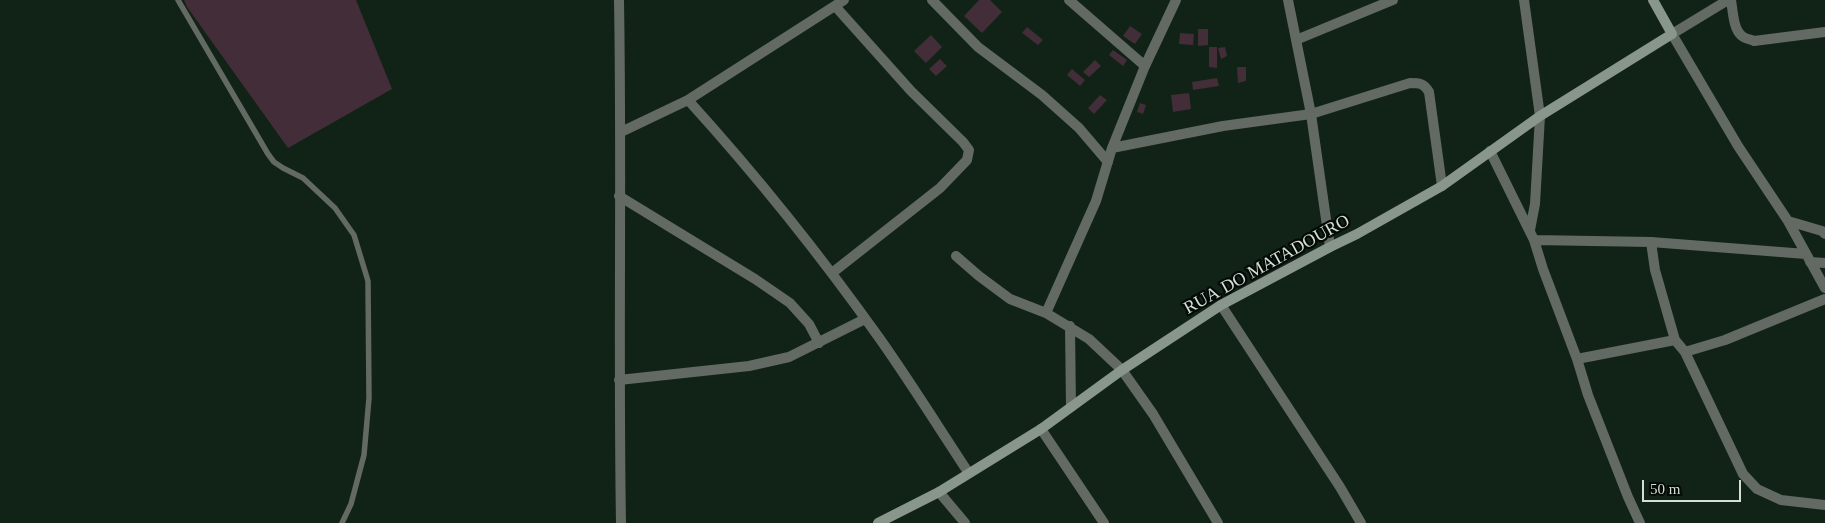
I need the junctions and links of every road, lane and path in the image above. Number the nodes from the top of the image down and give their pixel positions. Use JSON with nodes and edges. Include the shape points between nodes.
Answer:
{"nodes":[{"id":1,"x":178,"y":0,"type":"edge"},
{"id":2,"x":619,"y":0,"type":"edge"},
{"id":3,"x":932,"y":0,"type":"edge"},
{"id":4,"x":1069,"y":0,"type":"edge"},
{"id":5,"x":1176,"y":0,"type":"edge"},
{"id":6,"x":1288,"y":0,"type":"edge"},
{"id":7,"x":1393,"y":0,"type":"edge"},
{"id":8,"x":1524,"y":0,"type":"edge"},
{"id":9,"x":1653,"y":0,"type":"edge"},
{"id":10,"x":1730,"y":0,"type":"edge"},
{"id":11,"x":840,"y":3,"type":"edge"},
{"id":12,"x":1825,"y":32,"type":"edge"},
{"id":13,"x":1672,"y":34,"type":"junction"},
{"id":14,"x":1296,"y":40,"type":"junction"},
{"id":15,"x":1145,"y":66,"type":"junction"},
{"id":16,"x":688,"y":100,"type":"junction"},
{"id":17,"x":1312,"y":114,"type":"junction"},
{"id":18,"x":1540,"y":116,"type":"junction"},
{"id":19,"x":621,"y":132,"type":"junction"},
{"id":20,"x":1112,"y":148,"type":"junction"},
{"id":21,"x":1490,"y":151,"type":"junction"},
{"id":22,"x":1108,"y":162,"type":"junction"},
{"id":23,"x":1442,"y":186,"type":"junction"},
{"id":24,"x":619,"y":196,"type":"junction"},
{"id":25,"x":1788,"y":221,"type":"junction"},
{"id":26,"x":1825,"y":234,"type":"edge"},
{"id":27,"x":1532,"y":235,"type":"junction"},
{"id":28,"x":1651,"y":242,"type":"junction"},
{"id":29,"x":1330,"y":246,"type":"junction"},
{"id":30,"x":956,"y":256,"type":"dead end"},
{"id":31,"x":1808,"y":258,"type":"junction"},
{"id":32,"x":1825,"y":263,"type":"edge"},
{"id":33,"x":832,"y":273,"type":"junction"},
{"id":34,"x":1825,"y":288,"type":"edge"},
{"id":35,"x":1825,"y":298,"type":"edge"},
{"id":36,"x":1221,"y":305,"type":"junction"},
{"id":37,"x":1046,"y":313,"type":"junction"},
{"id":38,"x":864,"y":319,"type":"junction"},
{"id":39,"x":1070,"y":326,"type":"junction"},
{"id":40,"x":1675,"y":340,"type":"junction"},
{"id":41,"x":819,"y":343,"type":"junction"},
{"id":42,"x":1685,"y":352,"type":"junction"},
{"id":43,"x":1577,"y":360,"type":"junction"},
{"id":44,"x":1122,"y":370,"type":"junction"},
{"id":45,"x":618,"y":380,"type":"junction"},
{"id":46,"x":1071,"y":407,"type":"junction"},
{"id":47,"x":1041,"y":430,"type":"junction"},
{"id":48,"x":968,"y":472,"type":"junction"},
{"id":49,"x":939,"y":492,"type":"junction"},
{"id":50,"x":1825,"y":505,"type":"edge"},
{"id":51,"x":342,"y":523,"type":"edge"},
{"id":52,"x":621,"y":523,"type":"edge"},
{"id":53,"x":878,"y":523,"type":"edge"},
{"id":54,"x":965,"y":523,"type":"edge"},
{"id":55,"x":1104,"y":523,"type":"edge"},
{"id":56,"x":1218,"y":523,"type":"edge"},
{"id":57,"x":1361,"y":523,"type":"edge"},
{"id":58,"x":1640,"y":523,"type":"edge"}],
"edges":[{"from":1,"to":51,"type":"lane","via":[[274,162],[303,178],[335,208],[354,234],[368,281],[369,398],[364,455]]},
{"from":2,"to":19,"type":"street"},
{"from":3,"to":22,"type":"street","via":[[978,47],[1042,95],[1079,128]]},
{"from":4,"to":15,"type":"street"},
{"from":5,"to":15,"type":"street"},
{"from":6,"to":14,"type":"street"},
{"from":7,"to":14,"type":"street"},
{"from":8,"to":18,"type":"street"},
{"from":9,"to":13,"type":"street"},
{"from":10,"to":12,"type":"street","via":[[1742,37],[1754,41]]},
{"from":10,"to":13,"type":"street"},
{"from":11,"to":16,"type":"street"},
{"from":11,"to":33,"type":"street","via":[[911,91],[969,150],[967,160],[940,188]]},
{"from":13,"to":18,"type":"street","name":"RUA DO MATADOURO"},
{"from":13,"to":25,"type":"street","via":[[1738,146]]},
{"from":14,"to":17,"type":"street"},
{"from":15,"to":20,"type":"street"},
{"from":16,"to":19,"type":"street"},
{"from":16,"to":33,"type":"street"},
{"from":17,"to":20,"type":"street","via":[[1223,126]]},
{"from":17,"to":23,"type":"street","via":[[1410,82],[1425,85],[1430,92]]},
{"from":17,"to":29,"type":"street"},
{"from":18,"to":21,"type":"street","name":"RUA DO MATADOURO"},
{"from":18,"to":27,"type":"street"},
{"from":19,"to":24,"type":"street"},
{"from":20,"to":22,"type":"street"},
{"from":21,"to":23,"type":"street","name":"RUA DO MATADOURO"},
{"from":21,"to":27,"type":"street"},
{"from":22,"to":37,"type":"street","via":[[1096,201]]},
{"from":23,"to":29,"type":"street","name":"RUA DO MATADOURO"},
{"from":24,"to":41,"type":"street","via":[[790,303],[809,324]]},
{"from":24,"to":45,"type":"street"},
{"from":25,"to":26,"type":"street","via":[[1822,230]]},
{"from":25,"to":31,"type":"street"},
{"from":27,"to":28,"type":"street"},
{"from":27,"to":43,"type":"street"},
{"from":28,"to":31,"type":"street"},
{"from":28,"to":40,"type":"street","via":[[1655,270]]},
{"from":29,"to":36,"type":"street","name":"RUA DO MATADOURO"},
{"from":30,"to":37,"type":"street","via":[[1010,299]]},
{"from":31,"to":32,"type":"street"},
{"from":31,"to":34,"type":"street"},
{"from":33,"to":38,"type":"street"},
{"from":35,"to":42,"type":"street","via":[[1725,340]]},
{"from":36,"to":44,"type":"street","name":"RUA DO MATADOURO"},
{"from":36,"to":57,"type":"street"},
{"from":37,"to":39,"type":"street"},
{"from":38,"to":41,"type":"street"},
{"from":38,"to":48,"type":"street"},
{"from":39,"to":44,"type":"street","via":[[1089,338]]},
{"from":39,"to":46,"type":"street"},
{"from":40,"to":42,"type":"street"},
{"from":40,"to":43,"type":"street"},
{"from":41,"to":45,"type":"street","via":[[789,357],[749,366]]},
{"from":42,"to":50,"type":"street","via":[[1743,474],[1756,489],[1781,500]]},
{"from":43,"to":58,"type":"street"},
{"from":44,"to":46,"type":"street","name":"RUA DO MATADOURO"},
{"from":44,"to":56,"type":"street","via":[[1153,414]]},
{"from":45,"to":52,"type":"street"},
{"from":46,"to":47,"type":"street","name":"RUA DO MATADOURO"},
{"from":47,"to":48,"type":"street","name":"RUA DO MATADOURO"},
{"from":47,"to":55,"type":"street"},
{"from":48,"to":49,"type":"street","name":"RUA DO MATADOURO"},
{"from":49,"to":53,"type":"street","name":"RUA DO MATADOURO"},
{"from":49,"to":54,"type":"street"}]}
